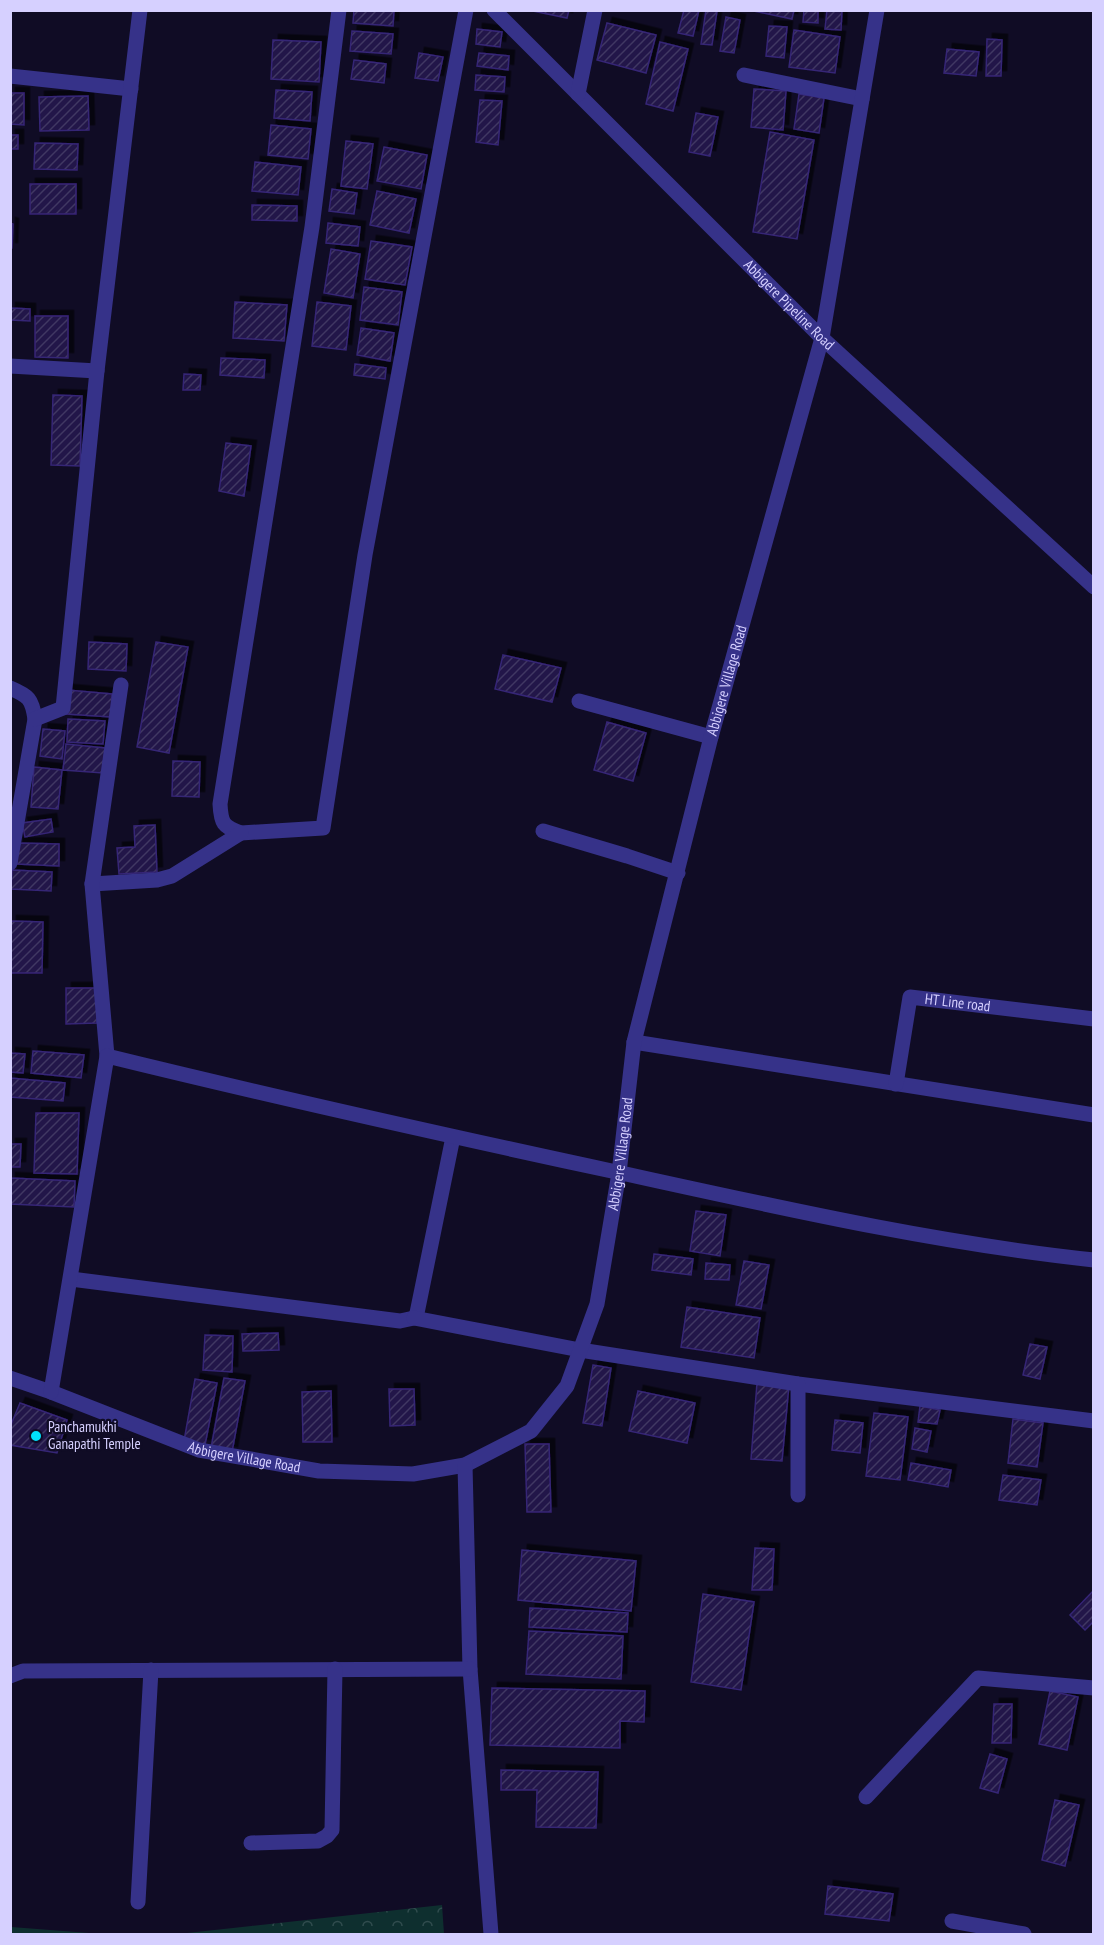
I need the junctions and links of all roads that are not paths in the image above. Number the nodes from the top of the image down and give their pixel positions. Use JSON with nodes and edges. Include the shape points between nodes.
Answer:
{"nodes":[{"id":1,"x":140,"y":10,"type":"edge"},
{"id":2,"x":339,"y":10,"type":"edge"},
{"id":3,"x":466,"y":10,"type":"edge"},
{"id":4,"x":494,"y":10,"type":"edge"},
{"id":5,"x":596,"y":10,"type":"edge"},
{"id":6,"x":877,"y":10,"type":"edge"},
{"id":7,"x":744,"y":75,"type":"dead end"},
{"id":8,"x":10,"y":76,"type":"edge"},
{"id":9,"x":131,"y":89,"type":"junction"},
{"id":10,"x":578,"y":94,"type":"junction"},
{"id":11,"x":862,"y":99,"type":"junction"},
{"id":12,"x":822,"y":338,"type":"junction"},
{"id":13,"x":10,"y":366,"type":"edge"},
{"id":14,"x":97,"y":371,"type":"junction"},
{"id":15,"x":1094,"y":587,"type":"edge"},
{"id":16,"x":121,"y":685,"type":"dead end"},
{"id":17,"x":10,"y":688,"type":"edge"},
{"id":18,"x":579,"y":701,"type":"dead end"},
{"id":19,"x":35,"y":720,"type":"junction"},
{"id":20,"x":711,"y":737,"type":"junction"},
{"id":21,"x":13,"y":831,"type":"edge"},
{"id":22,"x":543,"y":831,"type":"dead end"},
{"id":23,"x":241,"y":833,"type":"junction"},
{"id":24,"x":10,"y":863,"type":"edge"},
{"id":25,"x":678,"y":873,"type":"junction"},
{"id":26,"x":92,"y":884,"type":"junction"},
{"id":27,"x":1094,"y":1019,"type":"edge"},
{"id":28,"x":634,"y":1042,"type":"junction"},
{"id":29,"x":107,"y":1056,"type":"junction"},
{"id":30,"x":897,"y":1084,"type":"junction"},
{"id":31,"x":1094,"y":1115,"type":"edge"},
{"id":32,"x":453,"y":1137,"type":"junction"},
{"id":33,"x":619,"y":1173,"type":"junction"},
{"id":34,"x":1094,"y":1260,"type":"edge"},
{"id":35,"x":71,"y":1279,"type":"junction"},
{"id":36,"x":414,"y":1318,"type":"junction"},
{"id":37,"x":580,"y":1350,"type":"junction"},
{"id":38,"x":10,"y":1378,"type":"edge"},
{"id":39,"x":798,"y":1384,"type":"junction"},
{"id":40,"x":51,"y":1392,"type":"junction"},
{"id":41,"x":1094,"y":1421,"type":"edge"},
{"id":42,"x":465,"y":1465,"type":"junction"},
{"id":43,"x":798,"y":1495,"type":"dead end"},
{"id":44,"x":335,"y":1669,"type":"junction"},
{"id":45,"x":470,"y":1669,"type":"junction"},
{"id":46,"x":151,"y":1670,"type":"junction"},
{"id":47,"x":10,"y":1676,"type":"edge"},
{"id":48,"x":1094,"y":1688,"type":"edge"},
{"id":49,"x":866,"y":1797,"type":"dead end"},
{"id":50,"x":251,"y":1843,"type":"dead end"},
{"id":51,"x":138,"y":1902,"type":"dead end"},
{"id":52,"x":952,"y":1921,"type":"dead end"},
{"id":53,"x":491,"y":1935,"type":"edge"},
{"id":54,"x":1024,"y":1935,"type":"edge"}],
"edges":[{"from":1,"to":9,"type":"street"},
{"from":2,"to":23,"type":"street","via":[[312,227],[220,804],[221,820],[229,829]]},
{"from":3,"to":23,"type":"street","via":[[365,555],[323,828]]},
{"from":4,"to":10,"type":"street","name":"Abbigere Pipeline Road"},
{"from":5,"to":10,"type":"street"},
{"from":6,"to":11,"type":"street","name":"Abbigere Village Road"},
{"from":7,"to":11,"type":"street"},
{"from":8,"to":9,"type":"street"},
{"from":9,"to":14,"type":"street"},
{"from":10,"to":12,"type":"street","name":"Abbigere Pipeline Road"},
{"from":11,"to":12,"type":"street","name":"Abbigere Village Road"},
{"from":12,"to":15,"type":"street","name":"Abbigere Pipeline Road"},
{"from":12,"to":20,"type":"street","name":"Abbigere Village Road"},
{"from":13,"to":14,"type":"street"},
{"from":14,"to":19,"type":"street","via":[[63,708]]},
{"from":16,"to":26,"type":"street"},
{"from":17,"to":19,"type":"street","via":[[27,695]]},
{"from":18,"to":20,"type":"street"},
{"from":19,"to":21,"type":"street"},
{"from":20,"to":25,"type":"street","name":"Abbigere Village Road"},
{"from":21,"to":24,"type":"street"},
{"from":22,"to":25,"type":"street"},
{"from":23,"to":26,"type":"street","via":[[172,876]]},
{"from":25,"to":28,"type":"street","name":"Abbigere Village Road"},
{"from":26,"to":29,"type":"street"},
{"from":27,"to":30,"type":"street","name":"HT Line road","via":[[910,998]]},
{"from":28,"to":30,"type":"street"},
{"from":28,"to":33,"type":"street","name":"Abbigere Village Road"},
{"from":29,"to":32,"type":"street"},
{"from":29,"to":35,"type":"street"},
{"from":30,"to":31,"type":"street"},
{"from":32,"to":33,"type":"street"},
{"from":32,"to":36,"type":"street"},
{"from":33,"to":34,"type":"street","via":[[805,1213],[1043,1255]]},
{"from":33,"to":37,"type":"street","name":"Abbigere Village Road","via":[[597,1304]]},
{"from":35,"to":36,"type":"street","via":[[400,1321]]},
{"from":35,"to":40,"type":"street"},
{"from":36,"to":37,"type":"street"},
{"from":37,"to":39,"type":"street"},
{"from":37,"to":42,"type":"street","name":"Abbigere Village Road","via":[[567,1386],[531,1431]]},
{"from":38,"to":40,"type":"street","name":"Abbigere Village Road"},
{"from":39,"to":41,"type":"street"},
{"from":39,"to":43,"type":"street"},
{"from":40,"to":42,"type":"street","name":"Abbigere Village Road","via":[[210,1452],[319,1471],[413,1474]]},
{"from":42,"to":45,"type":"street"},
{"from":44,"to":45,"type":"street"},
{"from":44,"to":46,"type":"street"},
{"from":44,"to":50,"type":"street","via":[[332,1830],[318,1841]]},
{"from":45,"to":53,"type":"street"},
{"from":46,"to":47,"type":"street","via":[[23,1671]]},
{"from":46,"to":51,"type":"street"},
{"from":48,"to":49,"type":"street","via":[[978,1678]]},
{"from":52,"to":54,"type":"street"}]}
